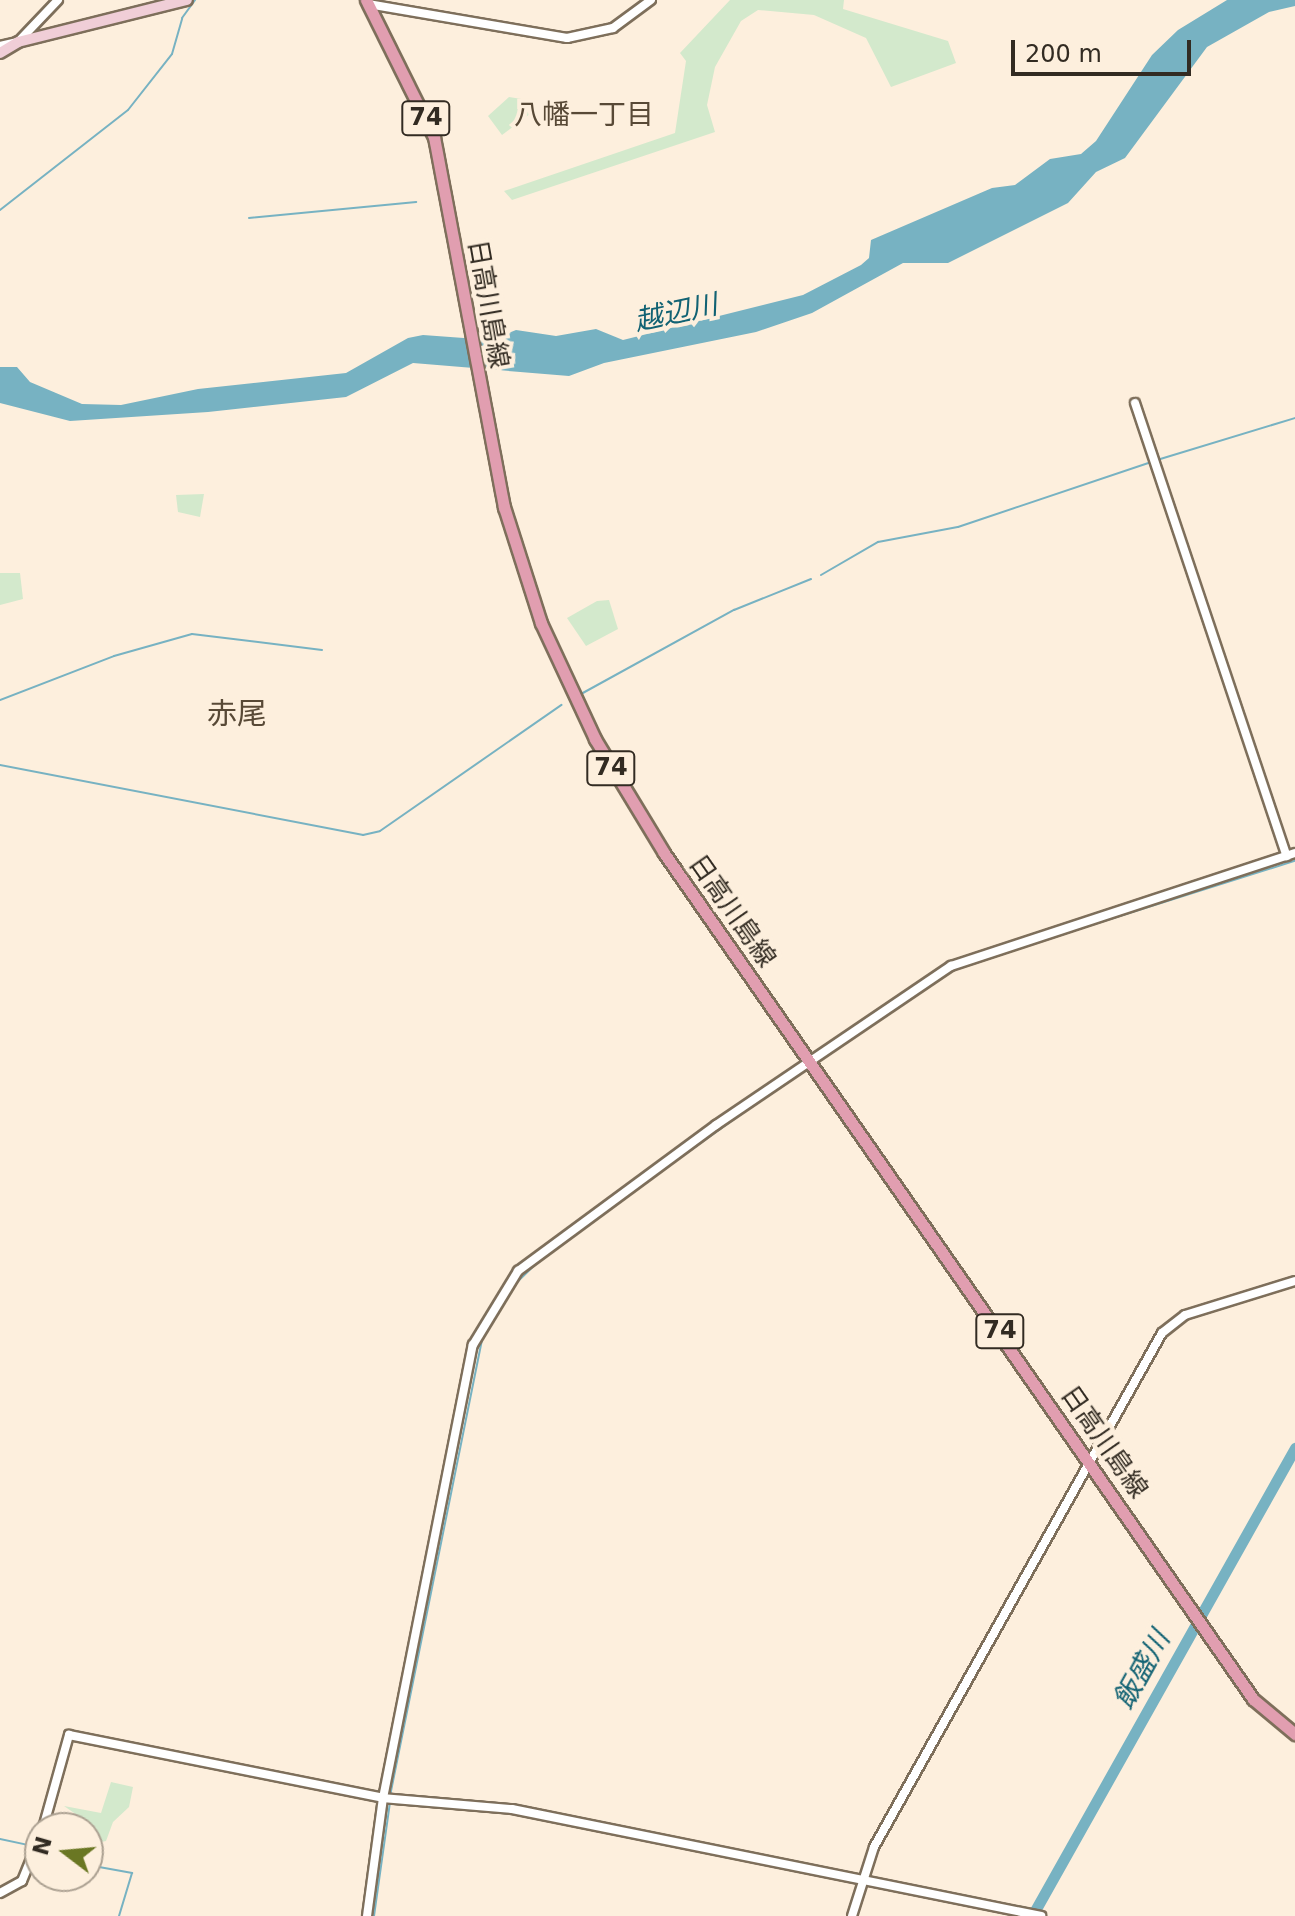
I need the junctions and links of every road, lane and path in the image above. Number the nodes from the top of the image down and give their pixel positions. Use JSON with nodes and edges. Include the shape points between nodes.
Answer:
{"nodes":[{"id":1,"x":58,"y":0,"type":"edge"},
{"id":2,"x":187,"y":0,"type":"edge"},
{"id":3,"x":651,"y":0,"type":"edge"},
{"id":4,"x":367,"y":2,"type":"edge"},
{"id":5,"x":18,"y":42,"type":"junction"},
{"id":6,"x":0,"y":46,"type":"edge"},
{"id":7,"x":0,"y":53,"type":"edge"},
{"id":8,"x":1135,"y":403,"type":"dead end"},
{"id":9,"x":1291,"y":854,"type":"edge"},
{"id":10,"x":810,"y":1060,"type":"junction"},
{"id":11,"x":1295,"y":1281,"type":"edge"},
{"id":12,"x":1090,"y":1461,"type":"junction"},
{"id":13,"x":1295,"y":1734,"type":"edge"},
{"id":14,"x":383,"y":1798,"type":"junction"},
{"id":15,"x":47,"y":1812,"type":"edge"},
{"id":16,"x":24,"y":1876,"type":"edge"},
{"id":17,"x":861,"y":1880,"type":"junction"},
{"id":18,"x":0,"y":1893,"type":"edge"},
{"id":19,"x":367,"y":1916,"type":"edge"},
{"id":20,"x":852,"y":1916,"type":"edge"},
{"id":21,"x":1041,"y":1916,"type":"edge"}],
"edges":[{"from":1,"to":5,"type":"street"},
{"from":2,"to":5,"type":"main road"},
{"from":3,"to":4,"type":"street","via":[[613,28],[567,38]]},
{"from":4,"to":10,"type":"main road","name":"日高川島線","number":"74","via":[[429,124],[490,438],[524,574],[590,729],[637,813]]},
{"from":5,"to":6,"type":"street"},
{"from":5,"to":7,"type":"main road"},
{"from":8,"to":9,"type":"street"},
{"from":9,"to":10,"type":"street","via":[[951,966]]},
{"from":10,"to":12,"type":"main road","name":"日高川島線","number":"74"},
{"from":10,"to":14,"type":"street","via":[[548,1245],[518,1271],[483,1321],[473,1345]]},
{"from":11,"to":12,"type":"street","via":[[1170,1324]]},
{"from":12,"to":13,"type":"main road","name":"日高川島線","number":"74","via":[[1259,1707]]},
{"from":12,"to":17,"type":"street","via":[[874,1847]]},
{"from":14,"to":15,"type":"street","via":[[69,1735]]},
{"from":14,"to":17,"type":"street","via":[[512,1809]]},
{"from":14,"to":19,"type":"street"},
{"from":16,"to":18,"type":"street"},
{"from":17,"to":20,"type":"street"},
{"from":17,"to":21,"type":"street"}]}
